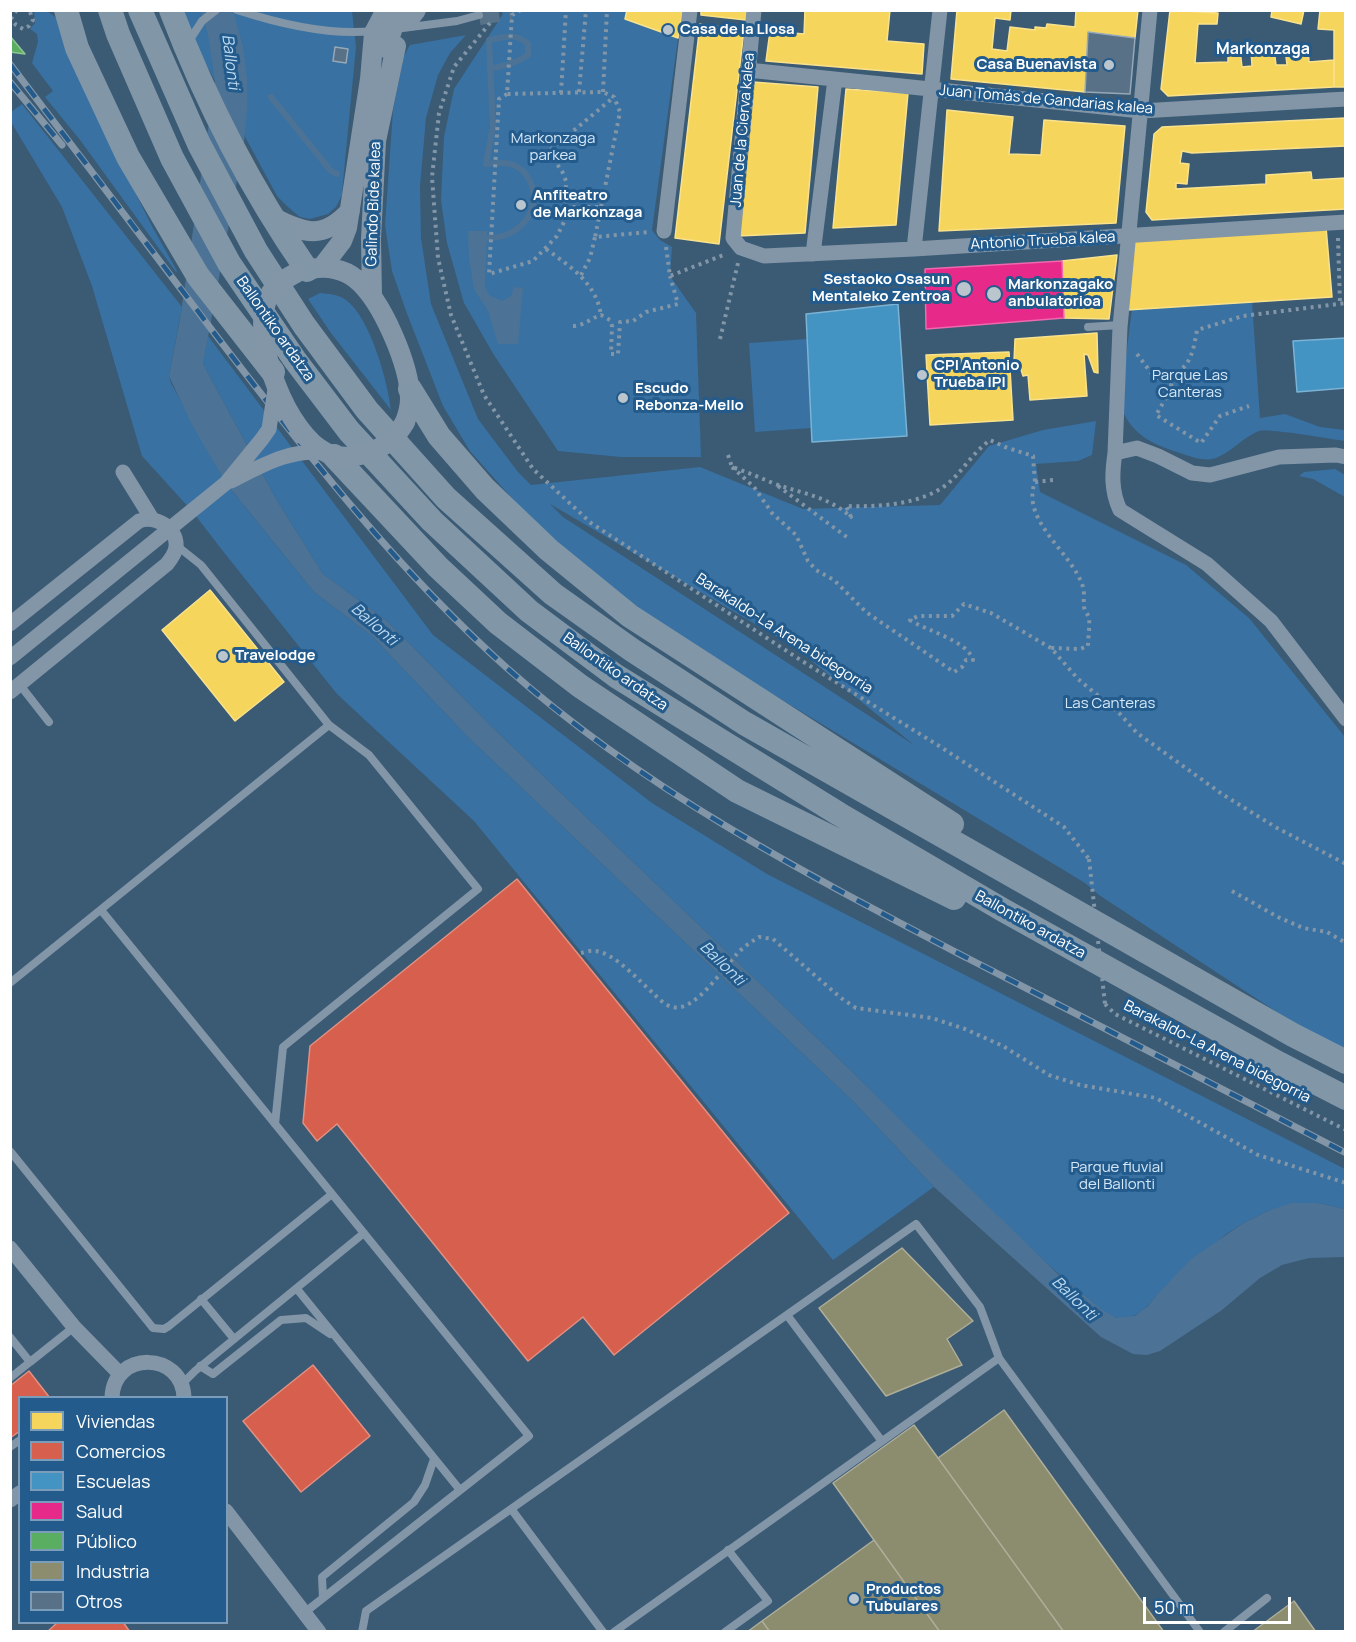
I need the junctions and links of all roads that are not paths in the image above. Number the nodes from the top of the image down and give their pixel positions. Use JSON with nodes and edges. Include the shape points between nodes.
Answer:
{"nodes":[{"id":1,"x":66,"y":10,"type":"edge"},
{"id":2,"x":110,"y":10,"type":"edge"},
{"id":3,"x":140,"y":10,"type":"edge"},
{"id":4,"x":171,"y":10,"type":"edge"},
{"id":5,"x":216,"y":10,"type":"edge"},
{"id":6,"x":371,"y":10,"type":"edge"},
{"id":7,"x":386,"y":10,"type":"edge"},
{"id":8,"x":399,"y":10,"type":"edge"},
{"id":9,"x":416,"y":10,"type":"edge"},
{"id":10,"x":690,"y":10,"type":"edge"},
{"id":11,"x":753,"y":10,"type":"edge"},
{"id":12,"x":940,"y":10,"type":"edge"},
{"id":13,"x":1150,"y":10,"type":"edge"},
{"id":14,"x":239,"y":11,"type":"edge"},
{"id":15,"x":479,"y":15,"type":"dead end"},
{"id":16,"x":382,"y":44,"type":"junction"},
{"id":17,"x":185,"y":47,"type":"junction"},
{"id":18,"x":748,"y":70,"type":"junction"},
{"id":19,"x":835,"y":79,"type":"junction"},
{"id":20,"x":932,"y":91,"type":"junction"},
{"id":21,"x":1346,"y":99,"type":"edge"},
{"id":22,"x":1140,"y":111,"type":"junction"},
{"id":23,"x":350,"y":211,"type":"junction"},
{"id":24,"x":272,"y":217,"type":"junction"},
{"id":25,"x":1342,"y":222,"type":"edge"},
{"id":26,"x":664,"y":231,"type":"road end"},
{"id":27,"x":1129,"y":236,"type":"junction"},
{"id":28,"x":741,"y":248,"type":"joint"},
{"id":29,"x":914,"y":249,"type":"junction"},
{"id":30,"x":813,"y":254,"type":"junction"},
{"id":31,"x":308,"y":270,"type":"junction"},
{"id":32,"x":372,"y":296,"type":"junction"},
{"id":33,"x":1120,"y":325,"type":"junction"},
{"id":34,"x":1088,"y":327,"type":"dead end"},
{"id":35,"x":275,"y":377,"type":"junction"},
{"id":36,"x":410,"y":389,"type":"junction"},
{"id":37,"x":1115,"y":453,"type":"junction"},
{"id":38,"x":330,"y":454,"type":"junction"},
{"id":39,"x":1346,"y":457,"type":"edge"},
{"id":40,"x":123,"y":472,"type":"dead end"},
{"id":41,"x":226,"y":483,"type":"junction"},
{"id":42,"x":152,"y":519,"type":"junction"},
{"id":43,"x":176,"y":544,"type":"junction"},
{"id":44,"x":10,"y":624,"type":"edge"},
{"id":45,"x":10,"y":658,"type":"edge"},
{"id":46,"x":15,"y":688,"type":"edge"},
{"id":47,"x":1346,"y":718,"type":"edge"},
{"id":48,"x":49,"y":722,"type":"dead end"},
{"id":49,"x":329,"y":725,"type":"junction"},
{"id":50,"x":1037,"y":888,"type":"junction"},
{"id":51,"x":101,"y":910,"type":"junction"},
{"id":52,"x":1003,"y":910,"type":"junction"},
{"id":53,"x":10,"y":983,"type":"edge"},
{"id":54,"x":1346,"y":1062,"type":"edge"},
{"id":55,"x":1346,"y":1098,"type":"edge"},
{"id":56,"x":275,"y":1124,"type":"junction"},
{"id":57,"x":10,"y":1151,"type":"edge"},
{"id":58,"x":332,"y":1194,"type":"junction"},
{"id":59,"x":364,"y":1233,"type":"junction"},
{"id":60,"x":10,"y":1248,"type":"edge"},
{"id":61,"x":297,"y":1289,"type":"junction"},
{"id":62,"x":201,"y":1299,"type":"junction"},
{"id":63,"x":787,"y":1315,"type":"junction"},
{"id":64,"x":74,"y":1327,"type":"junction"},
{"id":65,"x":10,"y":1337,"type":"edge"},
{"id":66,"x":337,"y":1338,"type":"junction"},
{"id":67,"x":234,"y":1339,"type":"junction"},
{"id":68,"x":999,"y":1358,"type":"junction"},
{"id":69,"x":30,"y":1362,"type":"junction"},
{"id":70,"x":200,"y":1366,"type":"junction"},
{"id":71,"x":120,"y":1374,"type":"junction"},
{"id":72,"x":10,"y":1378,"type":"edge"},
{"id":73,"x":183,"y":1391,"type":"edge"},
{"id":74,"x":112,"y":1396,"type":"edge"},
{"id":75,"x":881,"y":1440,"type":"junction"},
{"id":76,"x":434,"y":1459,"type":"junction"},
{"id":77,"x":460,"y":1490,"type":"junction"},
{"id":78,"x":512,"y":1510,"type":"junction"},
{"id":79,"x":228,"y":1514,"type":"edge"},
{"id":80,"x":728,"y":1550,"type":"junction"},
{"id":81,"x":323,"y":1598,"type":"junction"},
{"id":82,"x":1267,"y":1598,"type":"dead end"},
{"id":83,"x":304,"y":1613,"type":"junction"},
{"id":84,"x":319,"y":1632,"type":"edge"},
{"id":85,"x":362,"y":1632,"type":"edge"},
{"id":86,"x":603,"y":1632,"type":"edge"},
{"id":87,"x":614,"y":1632,"type":"edge"},
{"id":88,"x":724,"y":1632,"type":"edge"},
{"id":89,"x":1200,"y":1632,"type":"edge"},
{"id":90,"x":1224,"y":1632,"type":"edge"}],
"edges":[{"from":1,"to":35,"type":"main road","bridge":true,"via":[[77,48],[128,158],[198,276]]},
{"from":2,"to":52,"type":"main road","name":"Ballontiko ardatza","via":[[172,158],[229,263],[349,431],[432,521],[529,611],[616,676]]},
{"from":3,"to":50,"type":"main road","name":"Ballontiko ardatza","via":[[199,144],[256,251],[304,325],[367,410],[446,498],[553,594],[632,650],[744,723]]},
{"from":4,"to":17,"type":"main road"},
{"from":5,"to":17,"type":"lane","via":[[202,21]]},
{"from":6,"to":16,"type":"street","name":"Galindo Bide kalea"},
{"from":7,"to":16,"type":"street","name":"Galindo Bide kalea","bridge":true},
{"from":8,"to":16,"type":"street","bridge":true},
{"from":9,"to":16,"type":"street","name":"Galindo Bide kalea"},
{"from":10,"to":26,"type":"street"},
{"from":11,"to":18,"type":"street","name":"Juan de la Cierva kalea"},
{"from":12,"to":20,"type":"street"},
{"from":13,"to":22,"type":"street"},
{"from":14,"to":15,"type":"lane","via":[[303,27],[366,32]]},
{"from":16,"to":23,"type":"street","name":"Galindo Bide kalea"},
{"from":16,"to":32,"type":"street","name":"Galindo Bide kalea","via":[[371,239]]},
{"from":17,"to":24,"type":"main road","via":[[200,84]]},
{"from":18,"to":19,"type":"street","name":"Juan Tomás de Gandarias kalea"},
{"from":18,"to":28,"type":"street","name":"Juan de la Cierva kalea","via":[[734,238]]},
{"from":19,"to":20,"type":"street","name":"Juan Tomás de Gandarias kalea"},
{"from":19,"to":30,"type":"street"},
{"from":20,"to":22,"type":"street","name":"Juan Tomás de Gandarias kalea"},
{"from":20,"to":29,"type":"street"},
{"from":21,"to":22,"type":"street","name":"Juan Tomás de Gandarias kalea"},
{"from":22,"to":27,"type":"street"},
{"from":23,"to":24,"type":"street","via":[[339,222],[315,232]]},
{"from":23,"to":31,"type":"street","name":"Galindo Bide kalea","via":[[342,241]]},
{"from":24,"to":31,"type":"main road"},
{"from":25,"to":27,"type":"street","name":"Antonio Trueba kalea"},
{"from":27,"to":29,"type":"street","name":"Antonio Trueba kalea"},
{"from":27,"to":33,"type":"street"},
{"from":28,"to":30,"type":"street","name":"Antonio Trueba kalea","via":[[764,256]]},
{"from":29,"to":30,"type":"street","name":"Antonio Trueba kalea"},
{"from":31,"to":32,"type":"street","via":[[336,269],[356,279]]},
{"from":31,"to":35,"type":"street","bridge":true,"via":[[275,287],[266,302],[265,345]]},
{"from":32,"to":36,"type":"street","via":[[401,355]]},
{"from":33,"to":34,"type":"lane"},
{"from":33,"to":37,"type":"street"},
{"from":35,"to":38,"type":"street","bridge":true,"via":[[300,430]]},
{"from":35,"to":41,"type":"street","bridge":true,"via":[[269,429]]},
{"from":36,"to":38,"type":"street","bridge":true,"via":[[405,422],[386,446],[366,454]]},
{"from":36,"to":50,"type":"main road","via":[[439,436],[485,489],[549,550],[630,616],[947,820]]},
{"from":37,"to":39,"type":"street","via":[[1137,448],[1192,473],[1210,475],[1279,457]]},
{"from":37,"to":47,"type":"street","via":[[1112,474],[1120,510],[1207,564],[1271,621]]},
{"from":38,"to":41,"type":"street","bridge":true,"via":[[311,451],[274,459]]},
{"from":38,"to":52,"type":"main road","via":[[438,567],[498,623],[580,686],[737,791],[969,906]]},
{"from":40,"to":42,"type":"street"},
{"from":41,"to":45,"type":"street","bridge":true},
{"from":42,"to":43,"type":"street","via":[[168,528]]},
{"from":42,"to":44,"type":"street","via":[[134,525]]},
{"from":43,"to":46,"type":"street","via":[[167,564]]},
{"from":43,"to":49,"type":"lane","via":[[201,565]]},
{"from":46,"to":48,"type":"lane"},
{"from":49,"to":51,"type":"lane"},
{"from":49,"to":56,"type":"lane","via":[[369,755],[478,889],[283,1047]]},
{"from":50,"to":54,"type":"main road","name":"Ballontiko ardatza"},
{"from":51,"to":53,"type":"lane"},
{"from":51,"to":56,"type":"lane"},
{"from":52,"to":55,"type":"main road","name":"Ballontiko ardatza"},
{"from":56,"to":58,"type":"lane"},
{"from":57,"to":62,"type":"lane","via":[[153,1328],[169,1326]]},
{"from":58,"to":59,"type":"lane"},
{"from":58,"to":62,"type":"lane"},
{"from":59,"to":61,"type":"lane"},
{"from":59,"to":77,"type":"lane","via":[[529,1436]]},
{"from":60,"to":64,"type":"street"},
{"from":61,"to":66,"type":"lane"},
{"from":61,"to":67,"type":"lane"},
{"from":62,"to":67,"type":"lane"},
{"from":63,"to":68,"type":"lane","via":[[916,1224],[980,1307]]},
{"from":63,"to":75,"type":"lane"},
{"from":63,"to":78,"type":"lane"},
{"from":64,"to":69,"type":"lane"},
{"from":64,"to":71,"type":"street"},
{"from":65,"to":69,"type":"lane"},
{"from":66,"to":70,"type":"lane","via":[[306,1318],[281,1320],[213,1374]]},
{"from":66,"to":76,"type":"lane"},
{"from":67,"to":70,"type":"lane"},
{"from":68,"to":75,"type":"lane"},
{"from":68,"to":89,"type":"lane"},
{"from":69,"to":72,"type":"lane"},
{"from":70,"to":73,"type":"lane"},
{"from":71,"to":73,"type":"street","via":[[138,1363],[159,1363],[176,1375]]},
{"from":71,"to":74,"type":"street"},
{"from":75,"to":80,"type":"lane"},
{"from":76,"to":77,"type":"lane"},
{"from":76,"to":81,"type":"lane","via":[[414,1502],[322,1576]]},
{"from":77,"to":81,"type":"lane"},
{"from":78,"to":85,"type":"lane","via":[[366,1611]]},
{"from":78,"to":86,"type":"lane"},
{"from":79,"to":83,"type":"street"},
{"from":80,"to":87,"type":"lane"},
{"from":80,"to":88,"type":"lane","via":[[768,1601]]},
{"from":81,"to":83,"type":"lane"},
{"from":82,"to":90,"type":"lane"},
{"from":83,"to":84,"type":"street"}]}
